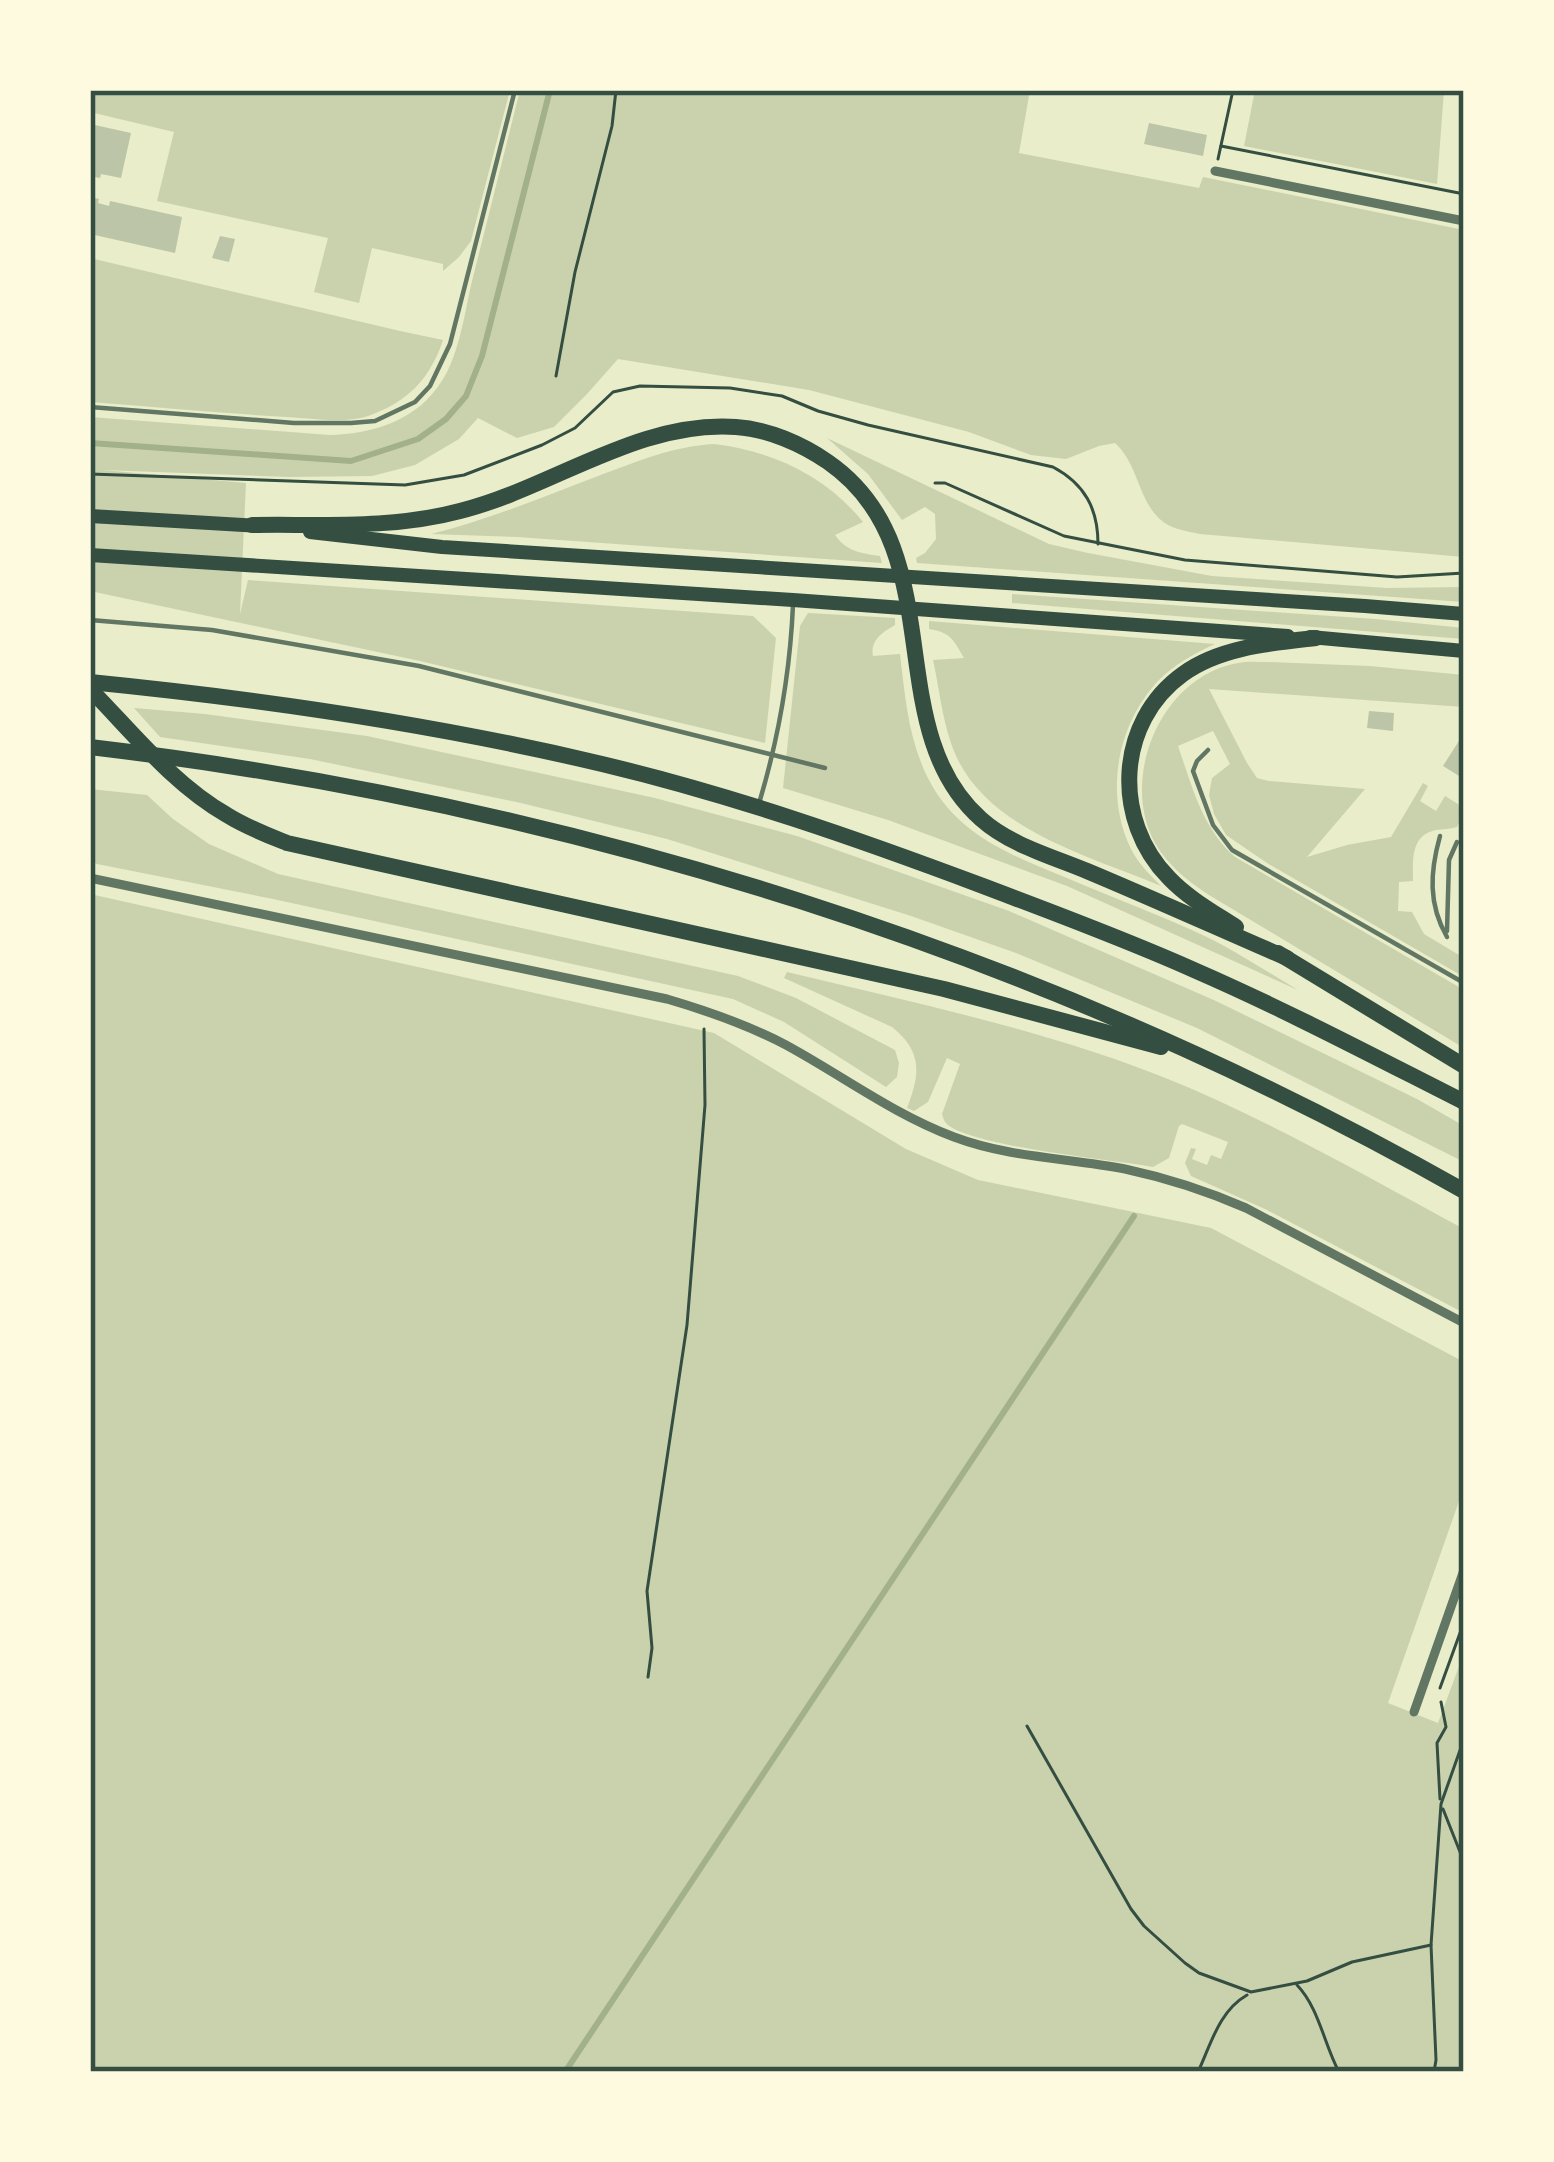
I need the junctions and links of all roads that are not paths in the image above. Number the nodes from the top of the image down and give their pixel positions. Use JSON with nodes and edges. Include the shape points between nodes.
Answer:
{"nodes":[{"id":1,"x":514,"y":90,"type":"edge"},
{"id":2,"x":1215,"y":171,"type":"road end"},
{"id":3,"x":1464,"y":221,"type":"edge"},
{"id":4,"x":90,"y":407,"type":"edge"},
{"id":5,"x":90,"y":516,"type":"edge"},
{"id":6,"x":252,"y":525,"type":"junction"},
{"id":7,"x":90,"y":555,"type":"edge"},
{"id":8,"x":794,"y":600,"type":"junction"},
{"id":9,"x":1464,"y":614,"type":"edge"},
{"id":10,"x":90,"y":620,"type":"edge"},
{"id":11,"x":1316,"y":638,"type":"junction"},
{"id":12,"x":1464,"y":651,"type":"edge"},
{"id":13,"x":90,"y":686,"type":"edge"},
{"id":14,"x":90,"y":747,"type":"edge"},
{"id":15,"x":1208,"y":749,"type":"dead end"},
{"id":16,"x":773,"y":755,"type":"junction"},
{"id":17,"x":825,"y":768,"type":"dead end"},
{"id":18,"x":758,"y":807,"type":"junction"},
{"id":19,"x":1440,"y":836,"type":"dead end"},
{"id":20,"x":1457,"y":842,"type":"dead end"},
{"id":21,"x":90,"y":878,"type":"edge"},
{"id":22,"x":1287,"y":958,"type":"junction"},
{"id":23,"x":1464,"y":982,"type":"edge"},
{"id":24,"x":1216,"y":1062,"type":"junction"},
{"id":25,"x":1464,"y":1066,"type":"edge"},
{"id":26,"x":1464,"y":1102,"type":"edge"},
{"id":27,"x":1464,"y":1191,"type":"edge"},
{"id":28,"x":1464,"y":1323,"type":"edge"},
{"id":29,"x":1464,"y":1570,"type":"edge"},
{"id":30,"x":1414,"y":1712,"type":"dead end"}],
"edges":[{"from":1,"to":4,"type":"lane","via":[[450,344],[415,402],[351,423]]},
{"from":2,"to":3,"type":"street"},
{"from":5,"to":6,"type":"main road"},
{"from":6,"to":9,"type":"main road","via":[[442,547]]},
{"from":6,"to":22,"type":"highway","via":[[434,517],[669,432],[742,427],[778,436],[839,469],[888,529],[938,759],[982,820],[1028,848]]},
{"from":7,"to":8,"type":"main road"},
{"from":8,"to":11,"type":"main road"},
{"from":8,"to":16,"type":"lane"},
{"from":10,"to":16,"type":"lane","via":[[212,631],[418,666]]},
{"from":11,"to":12,"type":"main road"},
{"from":11,"to":22,"type":"highway","via":[[1245,648],[1184,673],[1145,715],[1127,781],[1147,848],[1167,876]]},
{"from":13,"to":18,"type":"highway","via":[[270,704],[500,742]]},
{"from":13,"to":24,"type":"highway","via":[[199,796],[287,843],[944,989]]},
{"from":14,"to":24,"type":"highway","via":[[315,780],[678,864],[941,947]]},
{"from":15,"to":23,"type":"lane","via":[[1193,771],[1232,850]]},
{"from":16,"to":17,"type":"lane"},
{"from":16,"to":18,"type":"lane"},
{"from":18,"to":26,"type":"highway","via":[[1174,961]]},
{"from":19,"to":20,"type":"lane","via":[[1433,908],[1447,937],[1449,860]]},
{"from":21,"to":28,"type":"street","via":[[705,1010],[959,1139],[1212,1193]]},
{"from":22,"to":25,"type":"highway"},
{"from":24,"to":27,"type":"highway"},
{"from":29,"to":30,"type":"street"}]}
